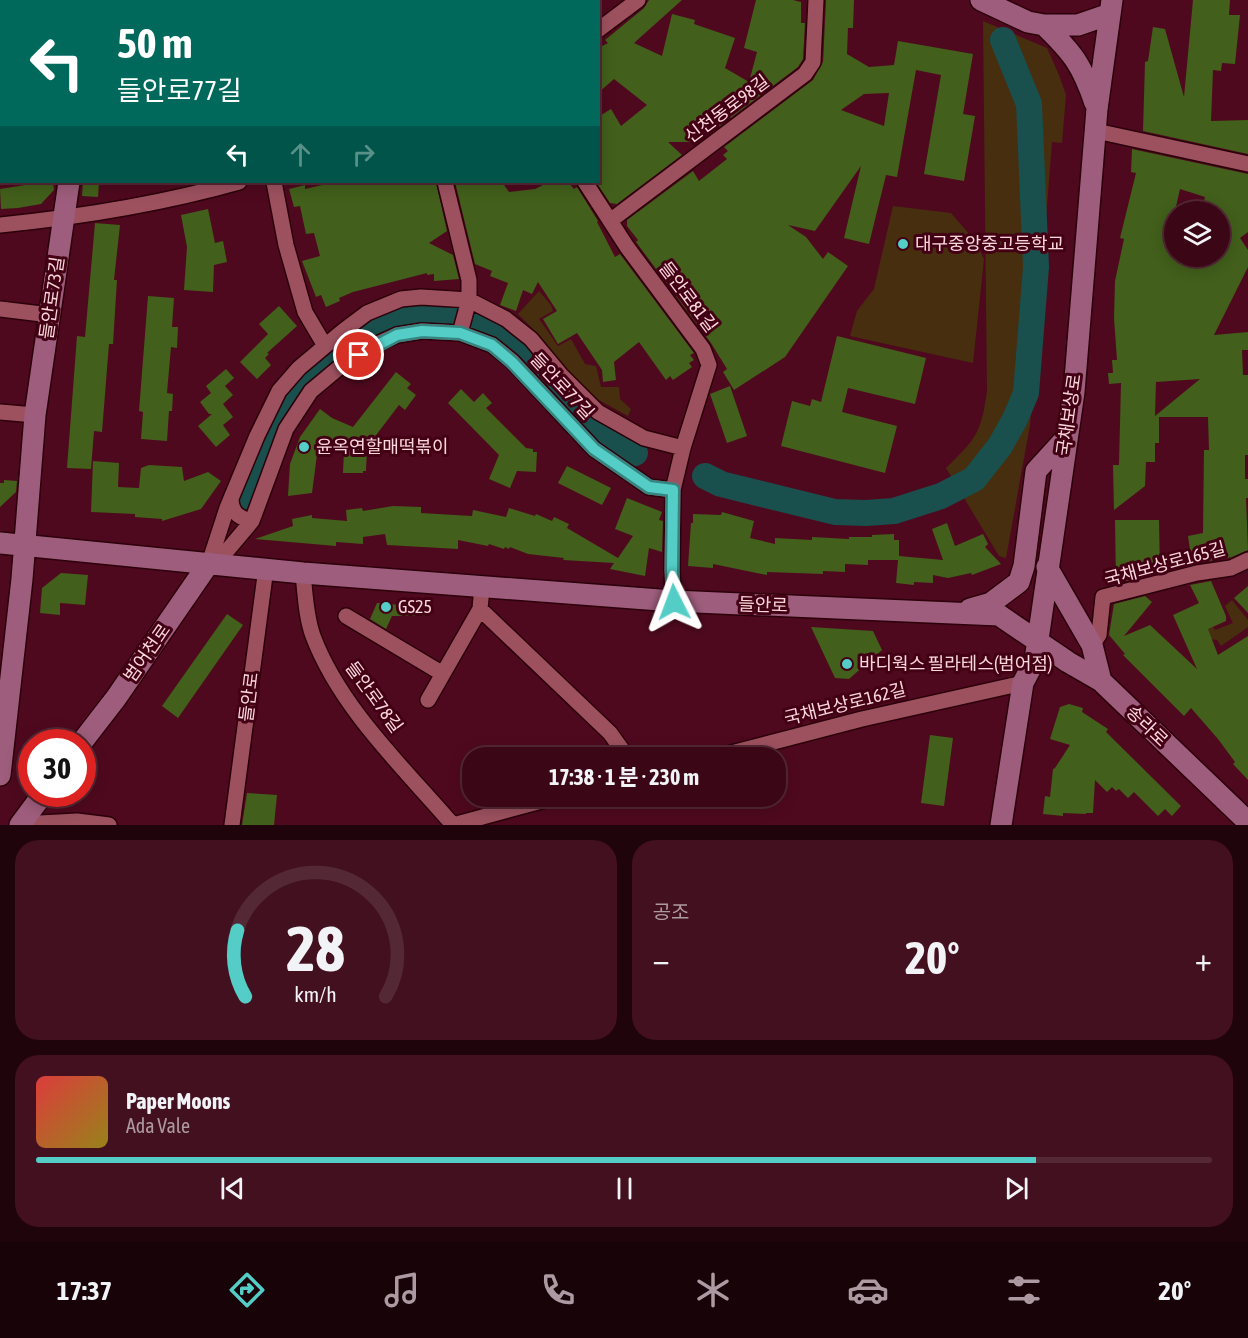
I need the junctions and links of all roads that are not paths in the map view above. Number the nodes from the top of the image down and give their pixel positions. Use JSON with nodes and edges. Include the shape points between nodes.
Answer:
{"nodes":[{"id":1,"x":638,"y":0,"type":"edge"},
{"id":2,"x":816,"y":0,"type":"edge"},
{"id":3,"x":988,"y":2,"type":"edge"},
{"id":4,"x":1111,"y":7,"type":"edge"},
{"id":5,"x":1044,"y":25,"type":"junction"},
{"id":6,"x":600,"y":28,"type":"edge"},
{"id":7,"x":1097,"y":109,"type":"junction"},
{"id":8,"x":1096,"y":131,"type":"junction"},
{"id":9,"x":1248,"y":164,"type":"edge"},
{"id":10,"x":69,"y":183,"type":"edge"},
{"id":11,"x":235,"y":183,"type":"edge"},
{"id":12,"x":274,"y":183,"type":"edge"},
{"id":13,"x":445,"y":183,"type":"edge"},
{"id":14,"x":586,"y":183,"type":"edge"},
{"id":15,"x":63,"y":218,"type":"junction"},
{"id":16,"x":610,"y":221,"type":"junction"},
{"id":17,"x":0,"y":225,"type":"edge"},
{"id":18,"x":469,"y":300,"type":"junction"},
{"id":19,"x":0,"y":309,"type":"edge"},
{"id":20,"x":50,"y":315,"type":"junction"},
{"id":21,"x":460,"y":333,"type":"junction"},
{"id":22,"x":325,"y":346,"type":"junction"},
{"id":23,"x":0,"y":412,"type":"edge"},
{"id":24,"x":35,"y":415,"type":"junction"},
{"id":25,"x":1067,"y":437,"type":"junction"},
{"id":26,"x":683,"y":448,"type":"junction"},
{"id":27,"x":674,"y":494,"type":"junction"},
{"id":28,"x":231,"y":498,"type":"junction"},
{"id":29,"x":252,"y":521,"type":"junction"},
{"id":30,"x":0,"y":543,"type":"edge"},
{"id":31,"x":25,"y":545,"type":"junction"},
{"id":32,"x":1248,"y":560,"type":"edge"},
{"id":33,"x":209,"y":563,"type":"junction"},
{"id":34,"x":1047,"y":567,"type":"junction"},
{"id":35,"x":266,"y":568,"type":"junction"},
{"id":36,"x":303,"y":573,"type":"junction"},
{"id":37,"x":482,"y":587,"type":"junction"},
{"id":38,"x":674,"y":602,"type":"junction"},
{"id":39,"x":480,"y":609,"type":"junction"},
{"id":40,"x":954,"y":613,"type":"junction"},
{"id":41,"x":346,"y":616,"type":"dead end"},
{"id":42,"x":1037,"y":641,"type":"junction"},
{"id":43,"x":1092,"y":645,"type":"junction"},
{"id":44,"x":443,"y":674,"type":"junction"},
{"id":45,"x":1101,"y":681,"type":"junction"},
{"id":46,"x":1023,"y":683,"type":"junction"},
{"id":47,"x":428,"y":700,"type":"dead end"},
{"id":48,"x":92,"y":729,"type":"edge"},
{"id":49,"x":620,"y":747,"type":"edge"},
{"id":50,"x":754,"y":747,"type":"edge"},
{"id":51,"x":0,"y":775,"type":"edge"},
{"id":52,"x":30,"y":807,"type":"edge"},
{"id":53,"x":519,"y":807,"type":"edge"},
{"id":54,"x":1248,"y":822,"type":"edge"},
{"id":55,"x":14,"y":824,"type":"edge"},
{"id":56,"x":108,"y":825,"type":"edge"},
{"id":57,"x":232,"y":825,"type":"edge"},
{"id":58,"x":453,"y":825,"type":"edge"},
{"id":59,"x":1001,"y":825,"type":"edge"}],
"edges":[{"from":1,"to":6,"type":"street"},
{"from":2,"to":16,"type":"street","name":"신천동로98길","via":[[813,62],[805,74]]},
{"from":3,"to":5,"type":"main road","via":[[1028,22]]},
{"from":4,"to":5,"type":"main road","via":[[1078,25]]},
{"from":4,"to":7,"type":"main road","name":"국채보상로"},
{"from":5,"to":7,"type":"main road","via":[[1070,50],[1085,75]]},
{"from":7,"to":8,"type":"main road","name":"국채보상로"},
{"from":8,"to":9,"type":"street"},
{"from":8,"to":25,"type":"main road","name":"국채보상로"},
{"from":10,"to":15,"type":"main road","name":"들안로73길"},
{"from":11,"to":15,"type":"street"},
{"from":12,"to":22,"type":"street","via":[[286,246],[305,312]]},
{"from":13,"to":18,"type":"street","via":[[469,280]]},
{"from":14,"to":16,"type":"street","name":"들안로81길"},
{"from":15,"to":17,"type":"street"},
{"from":15,"to":20,"type":"main road","name":"들안로73길"},
{"from":16,"to":26,"type":"street","name":"들안로81길","via":[[703,349],[709,365]]},
{"from":18,"to":21,"type":"street"},
{"from":18,"to":22,"type":"street","via":[[401,299],[367,313]]},
{"from":18,"to":26,"type":"street","via":[[506,319],[531,339],[598,412],[644,438]]},
{"from":19,"to":20,"type":"street"},
{"from":20,"to":24,"type":"main road","name":"들안로73길"},
{"from":21,"to":27,"type":"street","name":"들안로77길","via":[[492,345],[512,362],[611,462],[649,487]]},
{"from":21,"to":29,"type":"street","name":"들안로77길","via":[[422,331],[397,335],[341,366],[312,391],[286,429]]},
{"from":22,"to":28,"type":"street","via":[[279,391]]},
{"from":23,"to":24,"type":"street"},
{"from":24,"to":31,"type":"main road","name":"들안로73길"},
{"from":25,"to":34,"type":"main road","name":"국채보상로"},
{"from":25,"to":40,"type":"main road","via":[[1036,471],[1024,566],[1018,582],[992,603]]},
{"from":26,"to":27,"type":"street"},
{"from":27,"to":38,"type":"street"},
{"from":28,"to":29,"type":"street","via":[[231,508],[237,515]]},
{"from":28,"to":33,"type":"street"},
{"from":29,"to":33,"type":"street","name":"들안로77길","via":[[226,552]]},
{"from":30,"to":31,"type":"main road","name":"들안로"},
{"from":31,"to":33,"type":"main road","name":"들안로"},
{"from":31,"to":51,"type":"main road"},
{"from":32,"to":43,"type":"street","name":"국채보상로165길","via":[[1231,568],[1103,597],[1099,635]]},
{"from":33,"to":35,"type":"main road","name":"들안로"},
{"from":33,"to":48,"type":"main road","name":"범어천로"},
{"from":34,"to":42,"type":"main road","name":"국채보상로"},
{"from":34,"to":43,"type":"main road"},
{"from":35,"to":36,"type":"main road","name":"들안로"},
{"from":35,"to":57,"type":"street","name":"들안로"},
{"from":36,"to":37,"type":"main road","name":"들안로"},
{"from":36,"to":58,"type":"street","name":"들안로78길","via":[[312,635],[334,680],[370,730]]},
{"from":37,"to":38,"type":"main road","name":"들안로"},
{"from":37,"to":39,"type":"street"},
{"from":38,"to":40,"type":"main road","name":"들안로"},
{"from":39,"to":44,"type":"street"},
{"from":39,"to":49,"type":"street"},
{"from":40,"to":42,"type":"main road","name":"들안로","via":[[999,615]]},
{"from":41,"to":44,"type":"street"},
{"from":42,"to":45,"type":"main road","name":"송라로"},
{"from":42,"to":46,"type":"main road","name":"국채보상로","via":[[1035,660]]},
{"from":43,"to":45,"type":"main road"},
{"from":44,"to":47,"type":"street"},
{"from":45,"to":54,"type":"main road","name":"송라로"},
{"from":46,"to":50,"type":"street","name":"국채보상로162길"},
{"from":46,"to":59,"type":"main road","name":"국채보상로"},
{"from":52,"to":55,"type":"main road"},
{"from":53,"to":58,"type":"street"},
{"from":55,"to":56,"type":"street","via":[[77,821]]}]}
